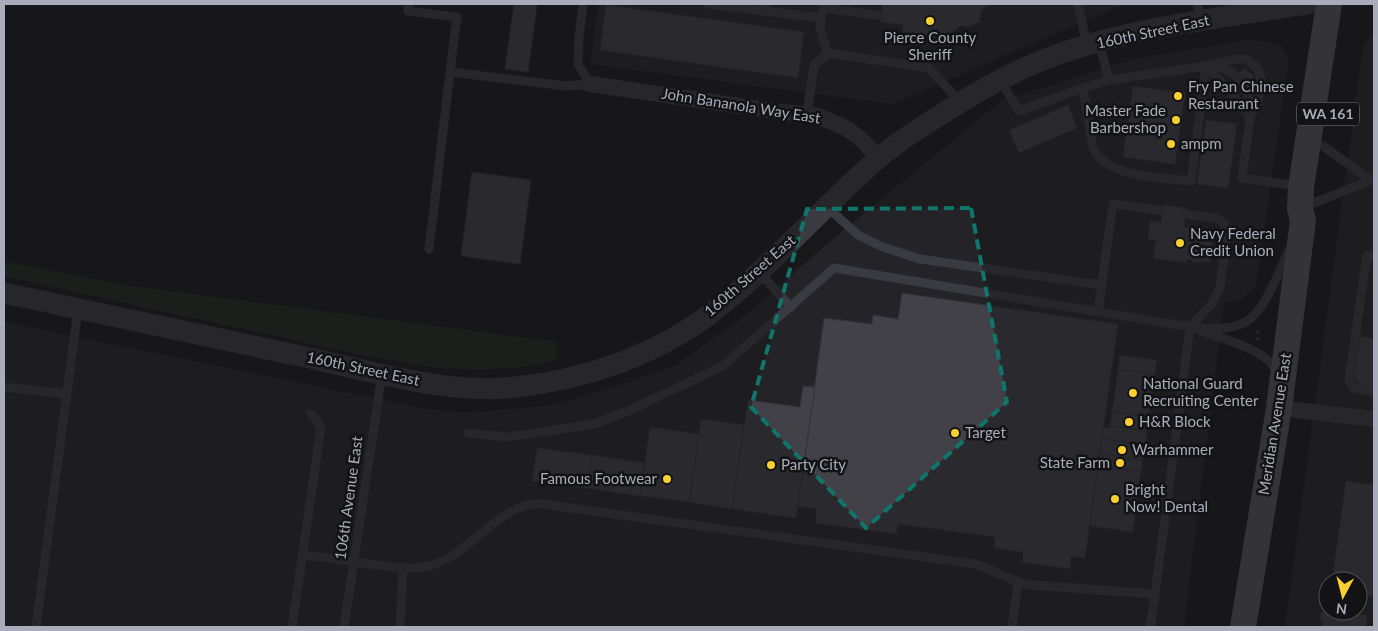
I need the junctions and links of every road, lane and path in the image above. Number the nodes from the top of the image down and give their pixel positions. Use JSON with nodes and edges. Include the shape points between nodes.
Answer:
{"nodes":[{"id":1,"x":409,"y":4,"type":"edge"},
{"id":2,"x":583,"y":4,"type":"edge"},
{"id":3,"x":708,"y":4,"type":"edge"},
{"id":4,"x":1078,"y":4,"type":"edge"},
{"id":5,"x":1307,"y":4,"type":"edge"},
{"id":6,"x":1329,"y":4,"type":"edge"},
{"id":7,"x":1343,"y":4,"type":"edge"},
{"id":8,"x":823,"y":6,"type":"edge"},
{"id":9,"x":764,"y":7,"type":"edge"},
{"id":10,"x":1199,"y":12,"type":"edge"},
{"id":11,"x":877,"y":15,"type":"dead end"},
{"id":12,"x":821,"y":18,"type":"junction"},
{"id":13,"x":1093,"y":43,"type":"junction"},
{"id":14,"x":828,"y":53,"type":"junction"},
{"id":15,"x":1206,"y":66,"type":"junction"},
{"id":16,"x":450,"y":72,"type":"junction"},
{"id":17,"x":1000,"y":80,"type":"junction"},
{"id":18,"x":1109,"y":80,"type":"junction"},
{"id":19,"x":590,"y":84,"type":"junction"},
{"id":20,"x":1083,"y":88,"type":"junction"},
{"id":21,"x":961,"y":103,"type":"junction"},
{"id":22,"x":806,"y":114,"type":"junction"},
{"id":23,"x":1250,"y":118,"type":"junction"},
{"id":24,"x":1323,"y":146,"type":"junction"},
{"id":25,"x":878,"y":158,"type":"junction"},
{"id":26,"x":1372,"y":180,"type":"edge"},
{"id":27,"x":1306,"y":203,"type":"junction"},
{"id":28,"x":827,"y":206,"type":"junction"},
{"id":29,"x":1163,"y":210,"type":"dead end"},
{"id":30,"x":1185,"y":214,"type":"dead end"},
{"id":31,"x":429,"y":249,"type":"dead end"},
{"id":32,"x":1374,"y":256,"type":"edge"},
{"id":33,"x":759,"y":272,"type":"junction"},
{"id":34,"x":1102,"y":285,"type":"junction"},
{"id":35,"x":4,"y":293,"type":"edge"},
{"id":36,"x":791,"y":307,"type":"junction"},
{"id":37,"x":78,"y":309,"type":"junction"},
{"id":38,"x":1098,"y":311,"type":"junction"},
{"id":39,"x":1190,"y":327,"type":"junction"},
{"id":40,"x":382,"y":374,"type":"junction"},
{"id":41,"x":4,"y":387,"type":"edge"},
{"id":42,"x":1374,"y":392,"type":"edge"},
{"id":43,"x":66,"y":394,"type":"junction"},
{"id":44,"x":1280,"y":396,"type":"junction"},
{"id":45,"x":311,"y":414,"type":"dead end"},
{"id":46,"x":1374,"y":419,"type":"edge"},
{"id":47,"x":468,"y":433,"type":"dead end"},
{"id":48,"x":302,"y":555,"type":"junction"},
{"id":49,"x":354,"y":562,"type":"junction"},
{"id":50,"x":403,"y":567,"type":"junction"},
{"id":51,"x":1018,"y":582,"type":"junction"},
{"id":52,"x":1155,"y":594,"type":"junction"},
{"id":53,"x":36,"y":627,"type":"edge"},
{"id":54,"x":292,"y":627,"type":"edge"},
{"id":55,"x":344,"y":627,"type":"edge"},
{"id":56,"x":400,"y":627,"type":"edge"},
{"id":57,"x":1012,"y":627,"type":"edge"},
{"id":58,"x":1150,"y":627,"type":"edge"},
{"id":59,"x":1243,"y":627,"type":"edge"}],
"edges":[{"from":1,"to":16,"type":"lane","via":[[408,11],[457,17]]},
{"from":2,"to":19,"type":"lane","via":[[578,64]]},
{"from":3,"to":9,"type":"lane"},
{"from":4,"to":13,"type":"lane"},
{"from":5,"to":10,"type":"street","name":"160th Street East"},
{"from":6,"to":27,"type":"main road","name":"Meridian Avenue East","number":"WA 161"},
{"from":7,"to":24,"type":"main road","name":"Meridian Avenue East","number":"WA 161"},
{"from":8,"to":11,"type":"lane"},
{"from":8,"to":12,"type":"lane"},
{"from":9,"to":12,"type":"lane"},
{"from":10,"to":13,"type":"street","name":"160th Street East"},
{"from":12,"to":14,"type":"lane","via":[[820,28]]},
{"from":13,"to":17,"type":"street","name":"160th Street East","via":[[1048,58]]},
{"from":13,"to":18,"type":"lane"},
{"from":14,"to":21,"type":"lane","via":[[929,68]]},
{"from":14,"to":22,"type":"lane","via":[[814,65]]},
{"from":15,"to":18,"type":"lane"},
{"from":15,"to":20,"type":"lane","via":[[1191,181],[1124,172],[1097,155]]},
{"from":15,"to":23,"type":"lane"},
{"from":15,"to":23,"type":"lane","via":[[1223,66],[1244,85]]},
{"from":15,"to":23,"type":"lane","via":[[1242,59],[1250,61],[1259,71],[1259,100]]},
{"from":16,"to":19,"type":"lane","via":[[566,86]]},
{"from":16,"to":31,"type":"lane"},
{"from":17,"to":20,"type":"lane","via":[[1019,111]]},
{"from":17,"to":21,"type":"street","name":"160th Street East"},
{"from":18,"to":20,"type":"lane"},
{"from":19,"to":22,"type":"street","name":"John Bananola Way East"},
{"from":21,"to":25,"type":"street","name":"160th Street East"},
{"from":22,"to":25,"type":"street","name":"John Bananola Way East","via":[[846,128]]},
{"from":23,"to":27,"type":"lane","via":[[1242,178]]},
{"from":24,"to":26,"type":"lane"},
{"from":24,"to":27,"type":"main road","name":"Meridian Avenue East","number":"WA 161"},
{"from":25,"to":28,"type":"street","name":"160th Street East"},
{"from":26,"to":27,"type":"lane"},
{"from":27,"to":39,"type":"lane","via":[[1264,302],[1251,319],[1220,329]]},
{"from":27,"to":44,"type":"main road","name":"Meridian Avenue East","number":"WA 161"},
{"from":28,"to":33,"type":"street","name":"160th Street East"},
{"from":28,"to":34,"type":"lane","via":[[858,235],[920,259]]},
{"from":29,"to":34,"type":"lane","via":[[1113,204]]},
{"from":30,"to":39,"type":"lane","via":[[1216,218],[1224,223],[1227,231],[1220,288],[1211,305]]},
{"from":32,"to":42,"type":"lane","via":[[1366,255],[1349,380],[1354,388]]},
{"from":33,"to":36,"type":"lane"},
{"from":33,"to":40,"type":"street","name":"160th Street East","via":[[712,313],[679,334],[642,354],[602,369],[514,387],[479,388]]},
{"from":34,"to":38,"type":"lane"},
{"from":35,"to":37,"type":"street","name":"160th Street East"},
{"from":36,"to":38,"type":"lane","via":[[834,268]]},
{"from":36,"to":47,"type":"lane","via":[[723,366],[595,424],[506,437]]},
{"from":37,"to":40,"type":"street","name":"160th Street East"},
{"from":37,"to":43,"type":"lane"},
{"from":38,"to":39,"type":"lane"},
{"from":39,"to":44,"type":"lane","via":[[1250,349],[1271,363],[1277,371]]},
{"from":39,"to":52,"type":"lane"},
{"from":40,"to":49,"type":"lane","name":"106th Avenue East"},
{"from":41,"to":43,"type":"lane"},
{"from":43,"to":53,"type":"lane"},
{"from":44,"to":46,"type":"street"},
{"from":44,"to":59,"type":"main road","name":"Meridian Avenue East","number":"WA 161"},
{"from":45,"to":48,"type":"lane","via":[[321,426]]},
{"from":48,"to":49,"type":"lane"},
{"from":48,"to":54,"type":"lane"},
{"from":49,"to":50,"type":"lane"},
{"from":49,"to":55,"type":"lane","name":"106th Avenue East"},
{"from":50,"to":51,"type":"lane","via":[[432,565],[450,557],[512,510],[528,504],[547,503],[976,564]]},
{"from":50,"to":56,"type":"lane"},
{"from":51,"to":52,"type":"lane","via":[[1056,588]]},
{"from":51,"to":57,"type":"lane"},
{"from":52,"to":58,"type":"lane"}]}
